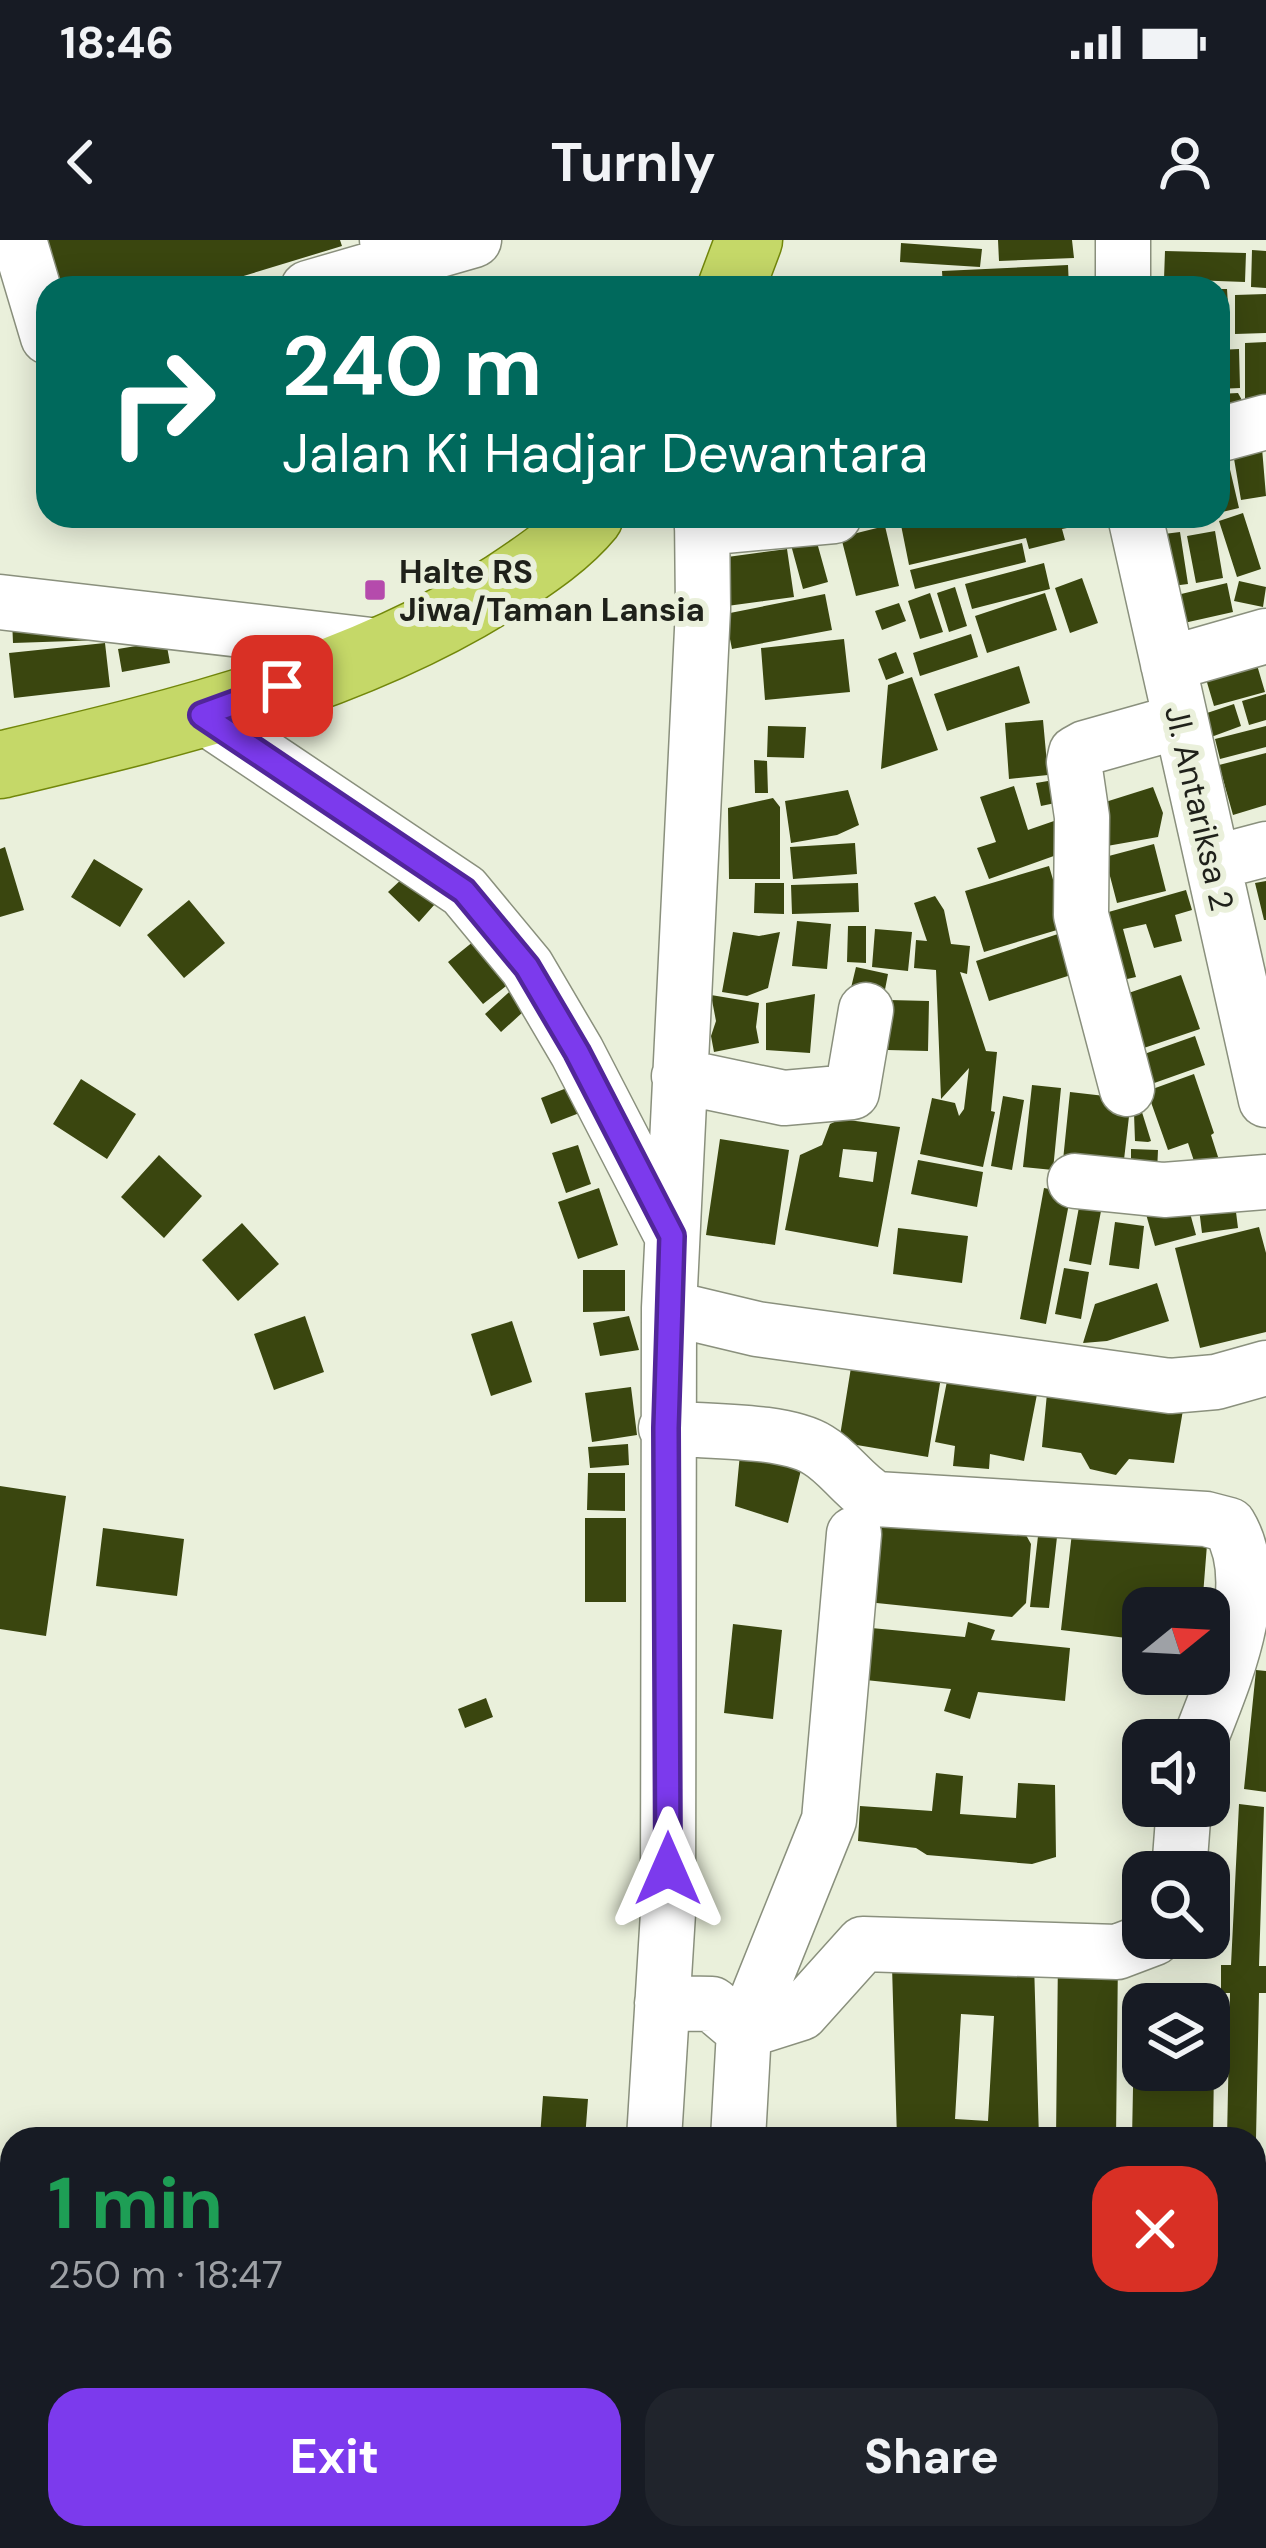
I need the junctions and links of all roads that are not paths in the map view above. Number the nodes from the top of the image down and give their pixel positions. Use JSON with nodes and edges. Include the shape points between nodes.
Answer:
{"nodes":[{"id":1,"x":19,"y":240,"type":"edge"},
{"id":2,"x":474,"y":240,"type":"edge"},
{"id":3,"x":749,"y":240,"type":"edge"},
{"id":4,"x":1123,"y":240,"type":"edge"},
{"id":5,"x":391,"y":252,"type":"edge"},
{"id":6,"x":336,"y":276,"type":"edge"},
{"id":7,"x":736,"y":276,"type":"edge"},
{"id":8,"x":1123,"y":276,"type":"edge"},
{"id":9,"x":36,"y":297,"type":"edge"},
{"id":10,"x":1266,"y":422,"type":"edge"},
{"id":11,"x":1230,"y":432,"type":"edge"},
{"id":12,"x":577,"y":528,"type":"edge"},
{"id":13,"x":702,"y":528,"type":"edge"},
{"id":14,"x":1138,"y":528,"type":"edge"},
{"id":15,"x":0,"y":602,"type":"edge"},
{"id":16,"x":1266,"y":637,"type":"edge"},
{"id":17,"x":390,"y":647,"type":"junction"},
{"id":18,"x":1168,"y":664,"type":"junction"},
{"id":19,"x":202,"y":715,"type":"junction"},
{"id":20,"x":1181,"y":722,"type":"junction"},
{"id":21,"x":0,"y":765,"type":"edge"},
{"id":22,"x":1266,"y":849,"type":"edge"},
{"id":23,"x":1213,"y":863,"type":"junction"},
{"id":24,"x":866,"y":1010,"type":"dead end"},
{"id":25,"x":680,"y":1076,"type":"junction"},
{"id":26,"x":1264,"y":1079,"type":"edge"},
{"id":27,"x":1127,"y":1089,"type":"dead end"},
{"id":28,"x":1075,"y":1181,"type":"dead end"},
{"id":29,"x":1266,"y":1182,"type":"edge"},
{"id":30,"x":672,"y":1236,"type":"junction"},
{"id":31,"x":669,"y":1308,"type":"junction"},
{"id":32,"x":1266,"y":1368,"type":"edge"},
{"id":33,"x":666,"y":1428,"type":"junction"},
{"id":34,"x":854,"y":1534,"type":"dead end"},
{"id":35,"x":1249,"y":1651,"type":"edge"},
{"id":36,"x":1212,"y":1719,"type":"edge"},
{"id":37,"x":1122,"y":1950,"type":"edge"},
{"id":38,"x":662,"y":2003,"type":"junction"},
{"id":39,"x":744,"y":2031,"type":"junction"},
{"id":40,"x":655,"y":2127,"type":"edge"},
{"id":41,"x":739,"y":2127,"type":"edge"}],
"edges":[{"from":1,"to":9,"type":"street"},
{"from":2,"to":5,"type":"street"},
{"from":3,"to":7,"type":"main road"},
{"from":4,"to":8,"type":"street"},
{"from":5,"to":6,"type":"street"},
{"from":10,"to":11,"type":"street"},
{"from":12,"to":17,"type":"main road","via":[[468,608]]},
{"from":13,"to":25,"type":"street"},
{"from":14,"to":18,"type":"street","name":"Jl. Antariksa 2"},
{"from":15,"to":17,"type":"street"},
{"from":16,"to":18,"type":"street"},
{"from":17,"to":19,"type":"main road"},
{"from":18,"to":20,"type":"street","name":"Jl. Antariksa 2"},
{"from":19,"to":21,"type":"main road"},
{"from":19,"to":30,"type":"street","via":[[464,891],[527,967]]},
{"from":20,"to":23,"type":"street","name":"Jl. Antariksa 2"},
{"from":20,"to":27,"type":"street","via":[[1085,748],[1074,762],[1081,915]]},
{"from":22,"to":23,"type":"street"},
{"from":23,"to":26,"type":"street","name":"Jl. Antariksa 2"},
{"from":24,"to":25,"type":"street","via":[[865,1084],[852,1092],[784,1098]]},
{"from":25,"to":30,"type":"street"},
{"from":28,"to":29,"type":"street","via":[[1164,1190]]},
{"from":30,"to":31,"type":"street"},
{"from":31,"to":32,"type":"street","via":[[757,1329],[1169,1386]]},
{"from":31,"to":33,"type":"street"},
{"from":33,"to":35,"type":"street","via":[[814,1447],[876,1499],[1229,1525],[1238,1540]]},
{"from":33,"to":38,"type":"street"},
{"from":34,"to":39,"type":"street","via":[[830,1820]]},
{"from":35,"to":36,"type":"street"},
{"from":37,"to":39,"type":"street","via":[[863,1944],[801,2012]]},
{"from":38,"to":39,"type":"street","via":[[712,2004]]},
{"from":38,"to":40,"type":"street"},
{"from":39,"to":41,"type":"street"}]}
